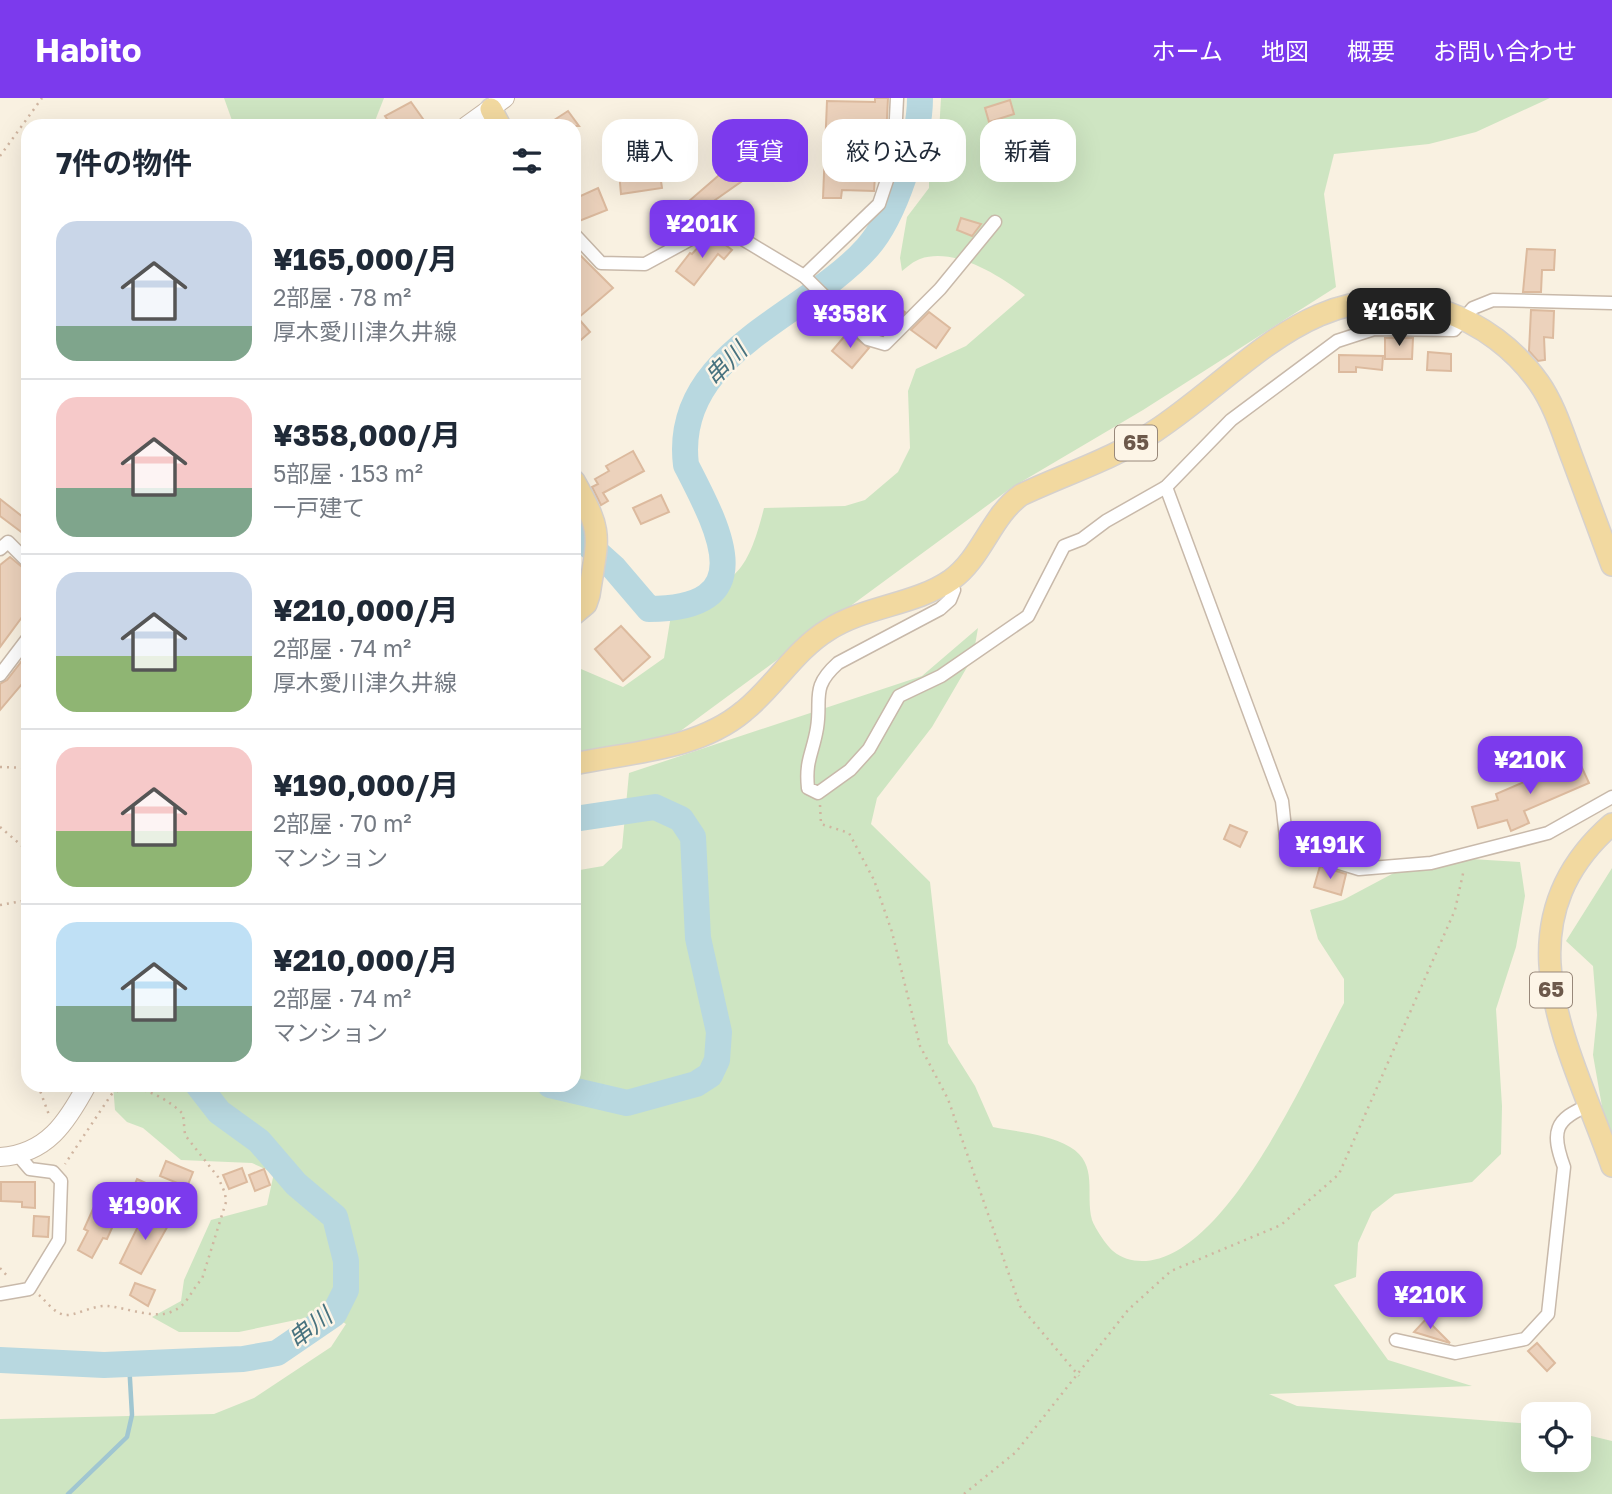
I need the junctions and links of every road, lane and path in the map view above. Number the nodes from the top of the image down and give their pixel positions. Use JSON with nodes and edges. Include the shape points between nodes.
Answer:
{"nodes":[{"id":1,"x":42,"y":98,"type":"edge"},
{"id":2,"x":897,"y":98,"type":"edge"},
{"id":3,"x":499,"y":111,"type":"edge"},
{"id":4,"x":27,"y":119,"type":"edge"},
{"id":5,"x":481,"y":119,"type":"edge"},
{"id":6,"x":21,"y":127,"type":"edge"},
{"id":7,"x":0,"y":156,"type":"edge"},
{"id":8,"x":995,"y":222,"type":"dead end"},
{"id":9,"x":581,"y":242,"type":"edge"},
{"id":10,"x":804,"y":276,"type":"junction"},
{"id":11,"x":1612,"y":303,"type":"edge"},
{"id":12,"x":1463,"y":318,"type":"junction"},
{"id":13,"x":1166,"y":487,"type":"junction"},
{"id":14,"x":581,"y":493,"type":"edge"},
{"id":15,"x":0,"y":550,"type":"edge"},
{"id":16,"x":21,"y":555,"type":"edge"},
{"id":17,"x":1612,"y":565,"type":"edge"},
{"id":18,"x":949,"y":581,"type":"junction"},
{"id":19,"x":581,"y":608,"type":"edge"},
{"id":20,"x":21,"y":647,"type":"edge"},
{"id":21,"x":0,"y":675,"type":"edge"},
{"id":22,"x":581,"y":763,"type":"edge"},
{"id":23,"x":0,"y":767,"type":"edge"},
{"id":24,"x":21,"y":768,"type":"edge"},
{"id":25,"x":818,"y":793,"type":"junction"},
{"id":26,"x":1612,"y":797,"type":"edge"},
{"id":27,"x":1612,"y":824,"type":"edge"},
{"id":28,"x":0,"y":827,"type":"edge"},
{"id":29,"x":21,"y":845,"type":"edge"},
{"id":30,"x":1468,"y":853,"type":"junction"},
{"id":31,"x":21,"y":901,"type":"edge"},
{"id":32,"x":0,"y":905,"type":"edge"},
{"id":33,"x":41,"y":1092,"type":"edge"},
{"id":34,"x":83,"y":1092,"type":"edge"},
{"id":35,"x":115,"y":1092,"type":"edge"},
{"id":36,"x":146,"y":1092,"type":"edge"},
{"id":37,"x":1590,"y":1105,"type":"junction"},
{"id":38,"x":49,"y":1140,"type":"junction"},
{"id":39,"x":9,"y":1156,"type":"edge"},
{"id":40,"x":1612,"y":1166,"type":"edge"},
{"id":41,"x":57,"y":1175,"type":"junction"},
{"id":42,"x":29,"y":1289,"type":"junction"},
{"id":43,"x":0,"y":1294,"type":"edge"},
{"id":44,"x":1396,"y":1340,"type":"dead end"},
{"id":45,"x":1079,"y":1376,"type":"junction"},
{"id":46,"x":964,"y":1494,"type":"edge"}],
"edges":[{"from":1,"to":4,"type":"path"},
{"from":2,"to":10,"type":"street","via":[[894,159],[880,204]]},
{"from":3,"to":5,"type":"main road"},
{"from":6,"to":7,"type":"path"},
{"from":8,"to":10,"type":"street","via":[[940,289],[885,344],[869,340]]},
{"from":9,"to":10,"type":"street","via":[[601,263],[630,266],[645,264],[711,228],[726,229]]},
{"from":11,"to":12,"type":"street","via":[[1493,300]]},
{"from":12,"to":13,"type":"street","via":[[1454,330],[1443,332],[1396,327],[1358,332],[1336,341],[1231,420]]},
{"from":12,"to":17,"type":"main road","number":"65","via":[[1506,347],[1539,384],[1557,419]]},
{"from":12,"to":18,"type":"main road","number":"65","via":[[1426,306],[1386,302],[1345,305],[1304,320],[1155,431],[1011,501],[975,557]]},
{"from":13,"to":25,"type":"street","via":[[1064,546],[1028,616],[941,676],[899,696],[869,749]]},
{"from":13,"to":30,"type":"street","via":[[1282,801],[1286,838],[1320,857],[1359,869],[1431,863]]},
{"from":14,"to":19,"type":"main road","via":[[598,533],[589,595]]},
{"from":15,"to":16,"type":"street","via":[[8,541]]},
{"from":18,"to":22,"type":"main road","number":"65","via":[[825,631],[754,703],[716,732]]},
{"from":18,"to":25,"type":"street","via":[[953,595],[940,609],[838,663],[822,681],[818,726],[806,765],[808,788]]},
{"from":20,"to":21,"type":"street"},
{"from":23,"to":24,"type":"path"},
{"from":25,"to":45,"type":"path","via":[[821,824],[849,833],[874,880],[920,1046],[948,1098],[1020,1306]]},
{"from":26,"to":30,"type":"street","via":[[1548,833]]},
{"from":27,"to":37,"type":"main road","number":"65","via":[[1572,873],[1549,938],[1551,993]]},
{"from":28,"to":29,"type":"path"},
{"from":30,"to":45,"type":"path","via":[[1455,910],[1339,1174],[1280,1225],[1171,1271],[1128,1310]]},
{"from":31,"to":32,"type":"path"},
{"from":33,"to":38,"type":"path","via":[[49,1115],[42,1129]]},
{"from":34,"to":38,"type":"main road"},
{"from":35,"to":41,"type":"path"},
{"from":36,"to":42,"type":"path","via":[[183,1114],[185,1135],[218,1177],[226,1202],[202,1279],[186,1303],[161,1314],[106,1306],[63,1315]]},
{"from":37,"to":40,"type":"main road","number":"65"},
{"from":37,"to":44,"type":"street","via":[[1571,1112],[1558,1126],[1557,1148],[1564,1167],[1548,1314],[1525,1339],[1455,1353]]},
{"from":38,"to":39,"type":"main road"},
{"from":39,"to":41,"type":"street","via":[[30,1169]]},
{"from":41,"to":42,"type":"street","via":[[62,1185],[59,1240]]},
{"from":42,"to":43,"type":"street"},
{"from":45,"to":46,"type":"path","via":[[1016,1452]]}]}
